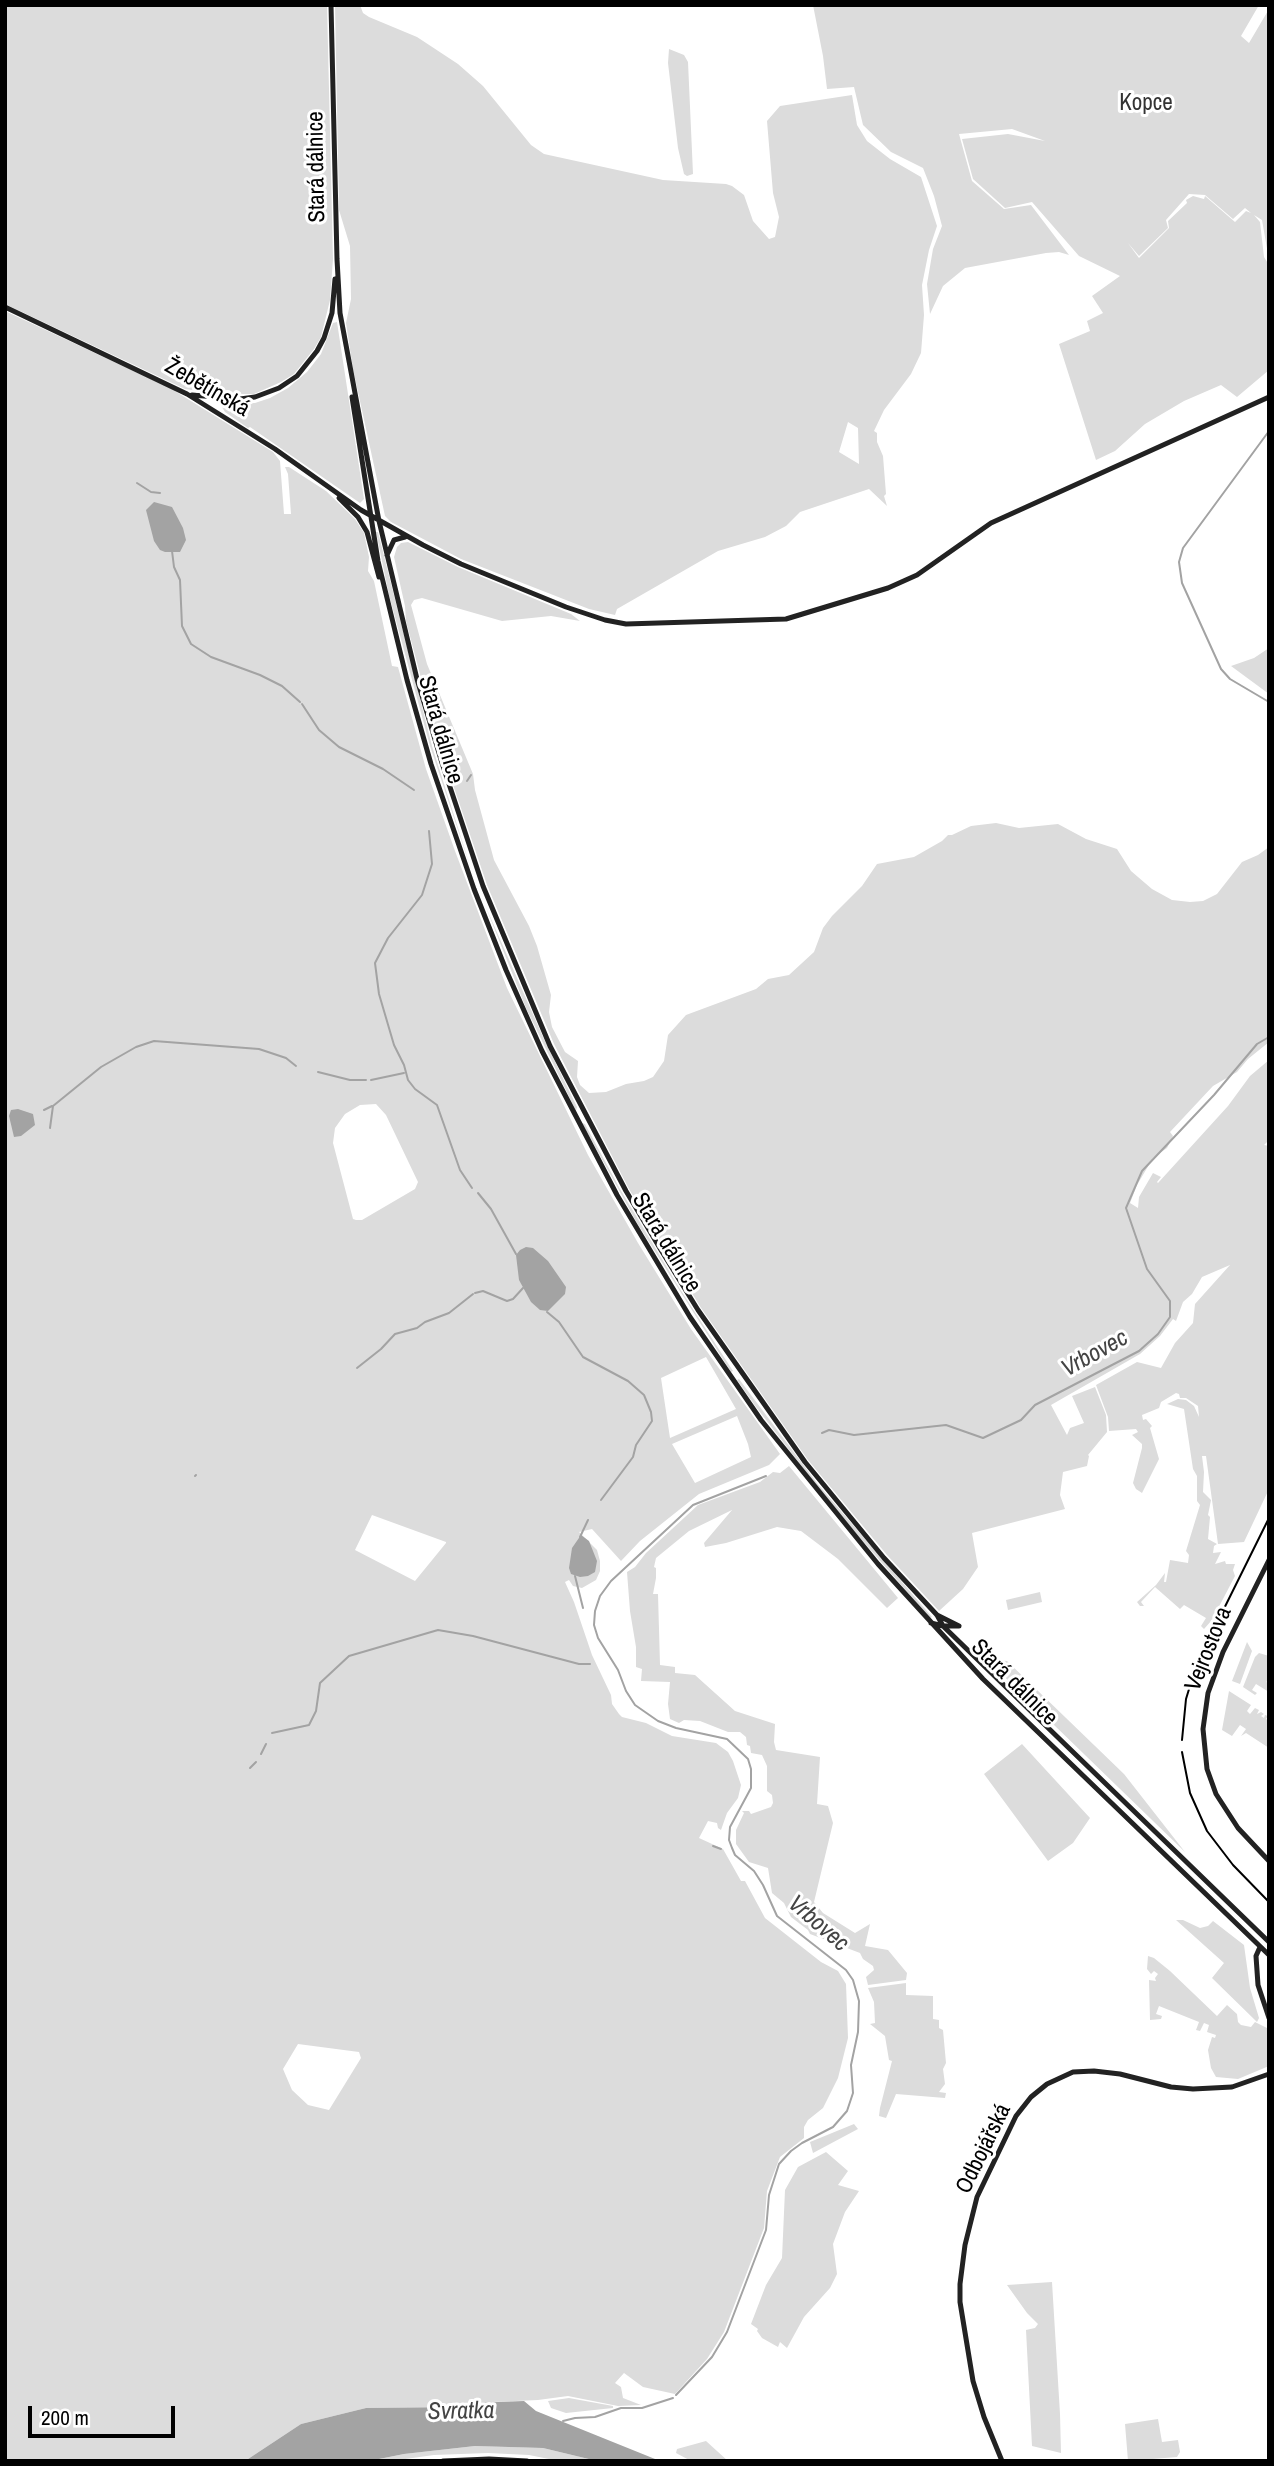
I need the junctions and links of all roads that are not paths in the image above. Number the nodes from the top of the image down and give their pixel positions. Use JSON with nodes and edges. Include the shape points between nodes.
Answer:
{"nodes":[{"id":1,"x":331,"y":5,"type":"edge"},
{"id":2,"x":337,"y":259,"type":"junction"},
{"id":3,"x":5,"y":307,"type":"edge"},
{"id":4,"x":350,"y":370,"type":"junction"},
{"id":5,"x":187,"y":394,"type":"junction"},
{"id":6,"x":1269,"y":397,"type":"edge"},
{"id":7,"x":327,"y":485,"type":"junction"},
{"id":8,"x":370,"y":516,"type":"junction"},
{"id":9,"x":379,"y":521,"type":"junction"},
{"id":10,"x":408,"y":537,"type":"junction"},
{"id":11,"x":387,"y":558,"type":"junction"},
{"id":12,"x":388,"y":605,"type":"junction"},
{"id":13,"x":483,"y":886,"type":"junction"},
{"id":14,"x":474,"y":890,"type":"junction"},
{"id":15,"x":1269,"y":1560,"type":"edge"},
{"id":16,"x":937,"y":1615,"type":"junction"},
{"id":17,"x":928,"y":1622,"type":"junction"},
{"id":18,"x":943,"y":1626,"type":"junction"},
{"id":19,"x":1269,"y":1861,"type":"edge"},
{"id":20,"x":1190,"y":1866,"type":"junction"},
{"id":21,"x":1183,"y":1873,"type":"junction"},
{"id":22,"x":1269,"y":1942,"type":"edge"},
{"id":23,"x":1260,"y":1947,"type":"junction"},
{"id":24,"x":1269,"y":1955,"type":"edge"},
{"id":25,"x":1269,"y":2018,"type":"edge"},
{"id":26,"x":1269,"y":2074,"type":"edge"},
{"id":27,"x":443,"y":2461,"type":"edge"},
{"id":28,"x":527,"y":2461,"type":"edge"},
{"id":29,"x":1002,"y":2461,"type":"edge"}],
"edges":[{"from":1,"to":2,"type":"main road","name":"Stará dálnice"},
{"from":2,"to":4,"type":"main road","name":"Stará dálnice"},
{"from":2,"to":5,"type":"main road","via":[[334,300],[324,338],[304,369],[281,387],[255,397]]},
{"from":3,"to":5,"type":"main road","name":"Žebětínská"},
{"from":4,"to":8,"type":"main road","name":"Stará dálnice"},
{"from":4,"to":9,"type":"main road","name":"Stará dálnice"},
{"from":5,"to":7,"type":"main road","name":"Žebětínská"},
{"from":6,"to":10,"type":"main road","name":"Žebětínská","via":[[999,519],[904,582],[786,619],[645,625],[612,622],[461,564]]},
{"from":7,"to":8,"type":"main road","name":"Žebětínská"},
{"from":7,"to":12,"type":"main road","via":[[367,532]]},
{"from":8,"to":9,"type":"main road","name":"Žebětínská"},
{"from":8,"to":12,"type":"main road","name":"Stará dálnice"},
{"from":9,"to":10,"type":"main road","name":"Žebětínská"},
{"from":9,"to":11,"type":"main road","name":"Stará dálnice"},
{"from":10,"to":11,"type":"main road","via":[[394,540]]},
{"from":11,"to":13,"type":"main road","name":"Stará dálnice","via":[[417,679]]},
{"from":12,"to":14,"type":"main road","name":"Stará dálnice","via":[[430,764]]},
{"from":13,"to":14,"type":"main road"},
{"from":13,"to":16,"type":"main road","name":"Stará dálnice","via":[[550,1046],[626,1191],[692,1300],[797,1451]]},
{"from":14,"to":17,"type":"main road","name":"Stará dálnice","via":[[531,1028],[578,1124],[690,1317],[781,1447]]},
{"from":15,"to":19,"type":"main road","name":"Vejrostova","via":[[1223,1652],[1208,1693],[1203,1729],[1205,1757],[1216,1794],[1238,1828]]},
{"from":16,"to":18,"type":"main road","name":"Stará dálnice"},
{"from":16,"to":18,"type":"main road","via":[[959,1626]]},
{"from":17,"to":18,"type":"main road"},
{"from":17,"to":21,"type":"main road","name":"Stará dálnice"},
{"from":18,"to":20,"type":"main road","name":"Stará dálnice"},
{"from":20,"to":21,"type":"main road"},
{"from":20,"to":22,"type":"main road","name":"Stará dálnice"},
{"from":21,"to":23,"type":"main road","name":"Stará dálnice"},
{"from":23,"to":24,"type":"main road","name":"Stará dálnice"},
{"from":23,"to":25,"type":"main road","via":[[1256,1956],[1258,1985]]},
{"from":26,"to":29,"type":"main road","name":"Odbojářská","via":[[1232,2087],[1193,2089],[1107,2072],[1073,2073],[1031,2096],[1016,2116],[977,2197],[960,2284],[973,2381]]},
{"from":27,"to":28,"type":"main road"}]}
